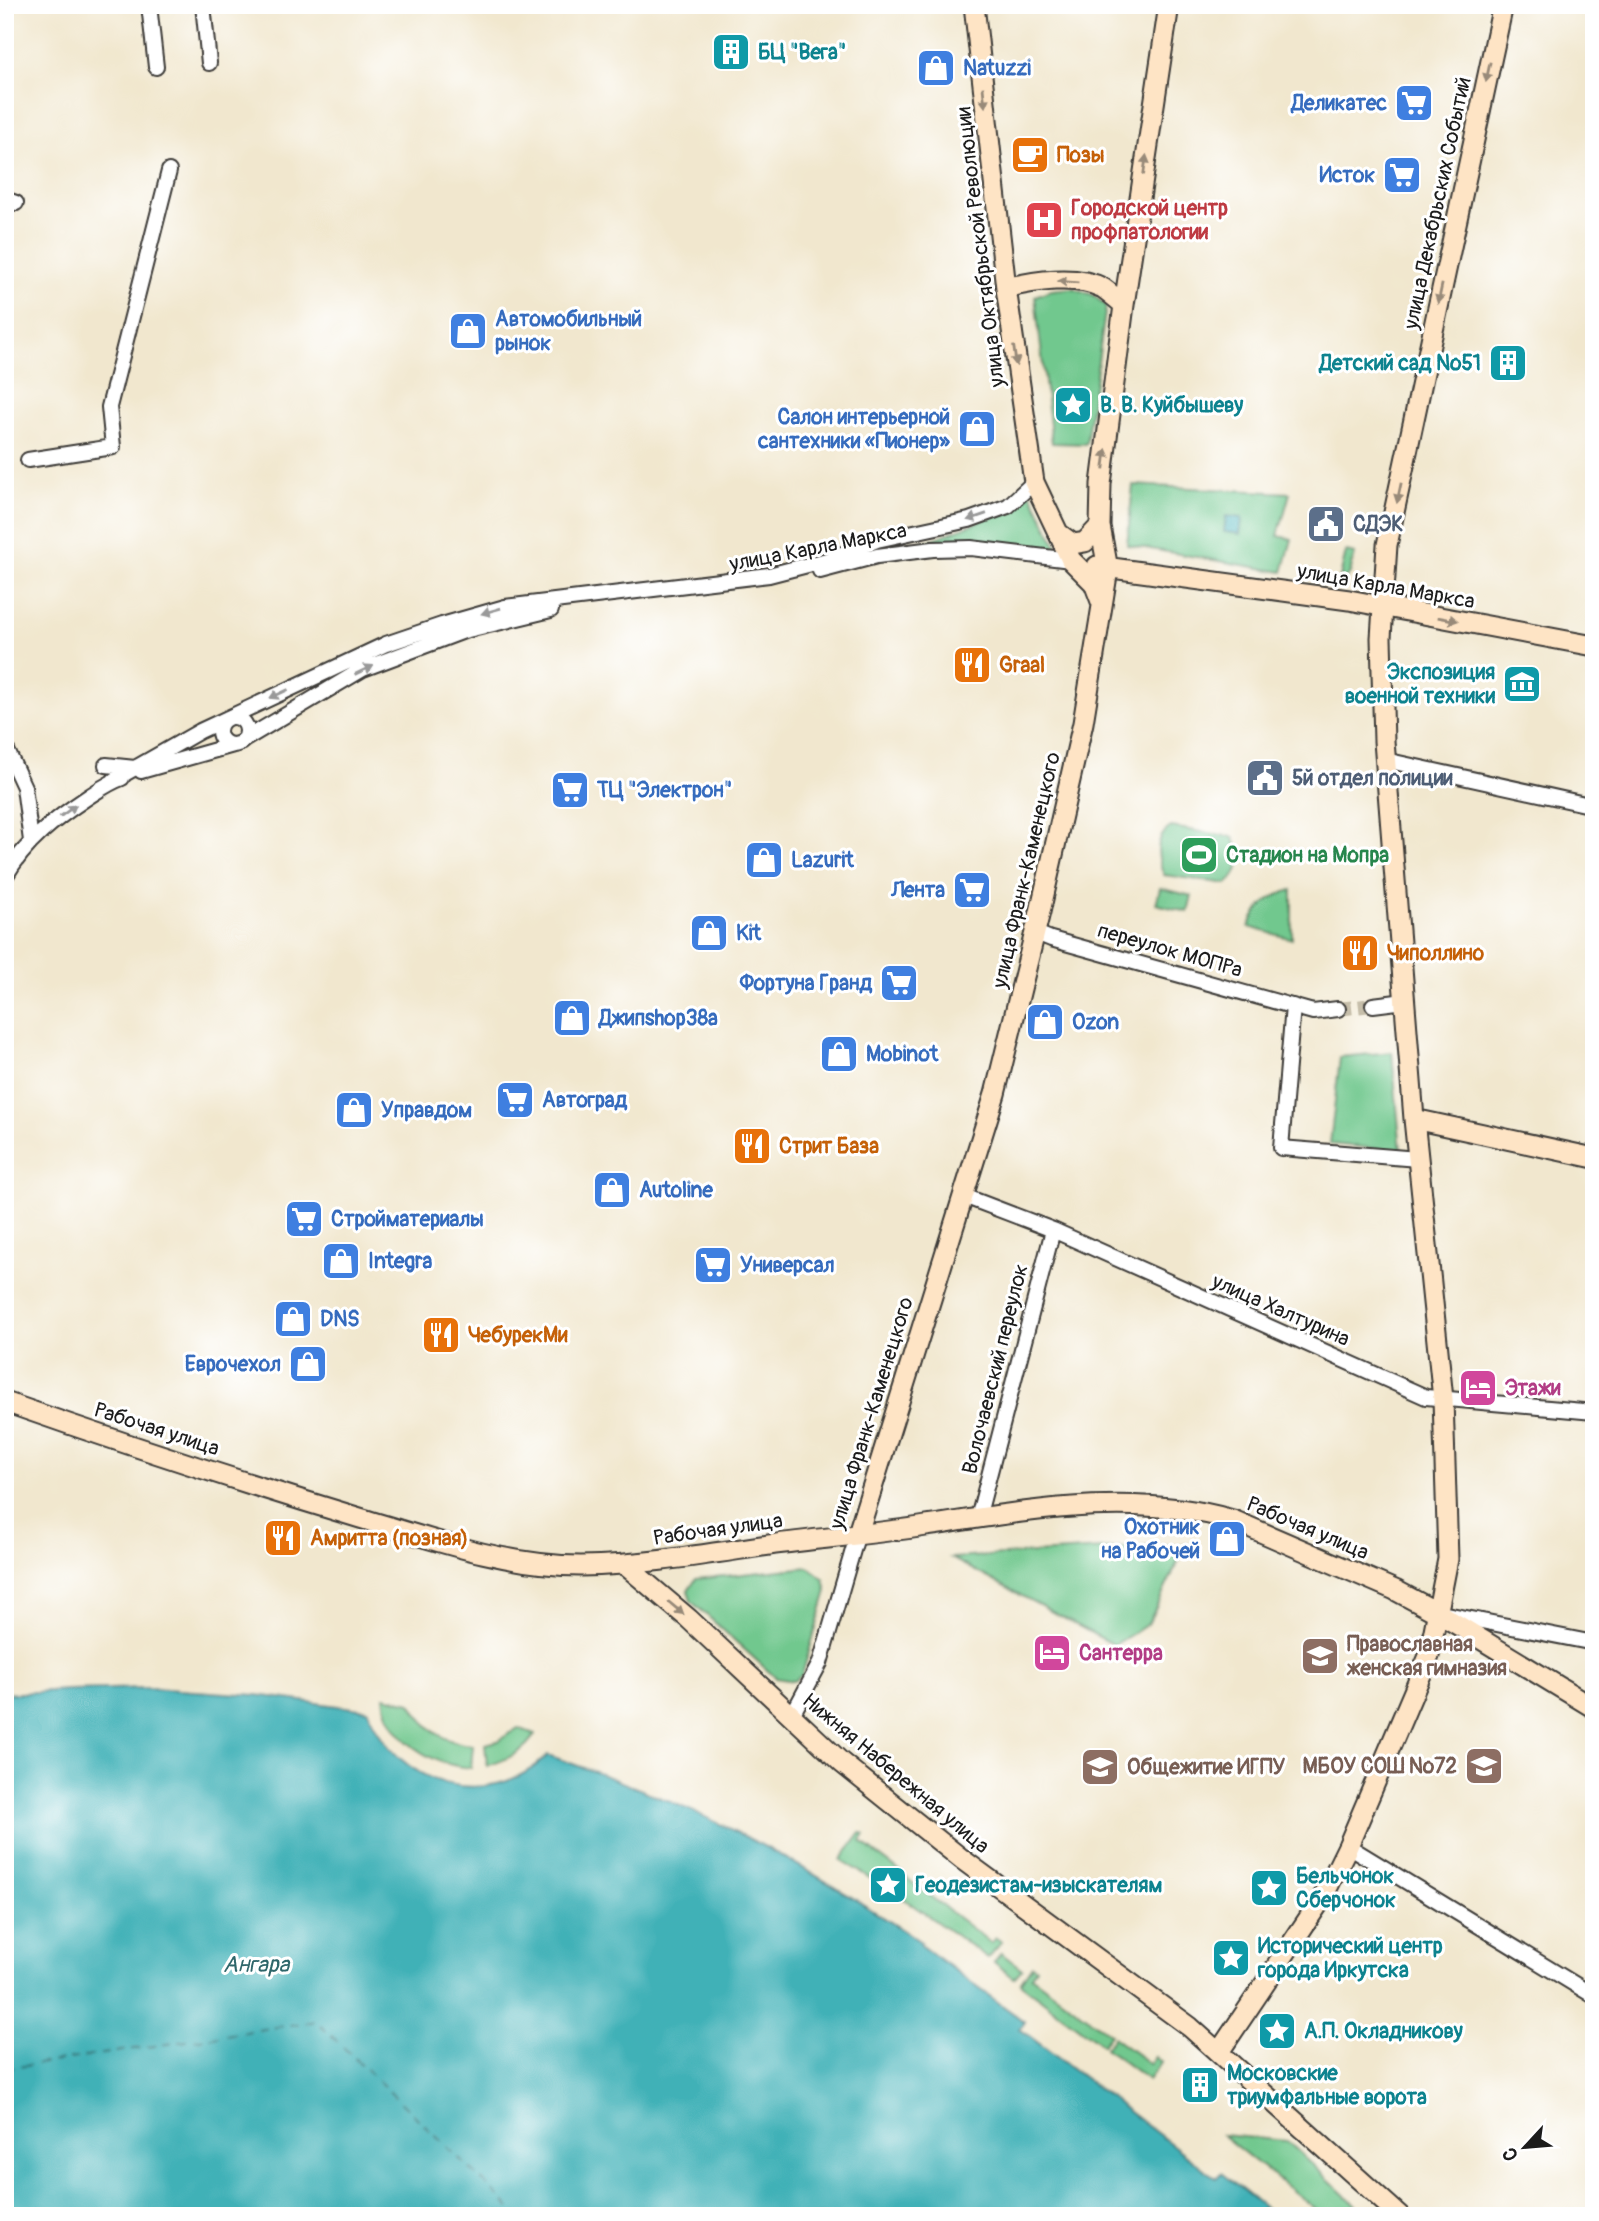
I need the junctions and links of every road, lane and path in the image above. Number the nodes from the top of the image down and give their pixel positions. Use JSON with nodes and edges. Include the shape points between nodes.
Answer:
{"nodes":[{"id":1,"x":149,"y":5,"type":"edge"},
{"id":2,"x":203,"y":5,"type":"edge"},
{"id":3,"x":974,"y":5,"type":"edge"},
{"id":4,"x":1169,"y":5,"type":"edge"},
{"id":5,"x":1503,"y":5,"type":"edge"},
{"id":6,"x":209,"y":63,"type":"dead end"},
{"id":7,"x":156,"y":68,"type":"dead end"},
{"id":8,"x":167,"y":175,"type":"dead end"},
{"id":9,"x":1006,"y":288,"type":"junction"},
{"id":10,"x":1125,"y":305,"type":"junction"},
{"id":11,"x":28,"y":460,"type":"dead end"},
{"id":12,"x":1034,"y":482,"type":"junction"},
{"id":13,"x":1100,"y":526,"type":"junction"},
{"id":14,"x":1058,"y":533,"type":"junction"},
{"id":15,"x":1071,"y":560,"type":"junction"},
{"id":16,"x":1108,"y":569,"type":"junction"},
{"id":17,"x":1103,"y":607,"type":"junction"},
{"id":18,"x":1381,"y":607,"type":"junction"},
{"id":19,"x":1594,"y":646,"type":"edge"},
{"id":20,"x":226,"y":719,"type":"junction"},
{"id":21,"x":239,"y":742,"type":"junction"},
{"id":22,"x":5,"y":746,"type":"edge"},
{"id":23,"x":1385,"y":760,"type":"junction"},
{"id":24,"x":106,"y":765,"type":"dead end"},
{"id":25,"x":135,"y":768,"type":"junction"},
{"id":26,"x":114,"y":780,"type":"junction"},
{"id":27,"x":1594,"y":806,"type":"edge"},
{"id":28,"x":31,"y":841,"type":"junction"},
{"id":29,"x":5,"y":877,"type":"edge"},
{"id":30,"x":1036,"y":933,"type":"junction"},
{"id":31,"x":1405,"y":1001,"type":"junction"},
{"id":32,"x":1373,"y":1005,"type":"tunnel mouth"},
{"id":33,"x":1293,"y":1006,"type":"junction"},
{"id":34,"x":1338,"y":1009,"type":"tunnel mouth"},
{"id":35,"x":1414,"y":1119,"type":"junction"},
{"id":36,"x":1594,"y":1158,"type":"edge"},
{"id":37,"x":1418,"y":1159,"type":"junction"},
{"id":38,"x":964,"y":1196,"type":"junction"},
{"id":39,"x":1053,"y":1230,"type":"junction"},
{"id":40,"x":1443,"y":1399,"type":"junction"},
{"id":41,"x":5,"y":1402,"type":"edge"},
{"id":42,"x":1594,"y":1412,"type":"edge"},
{"id":43,"x":978,"y":1518,"type":"junction"},
{"id":44,"x":858,"y":1533,"type":"junction"},
{"id":45,"x":624,"y":1564,"type":"junction"},
{"id":46,"x":1438,"y":1613,"type":"junction"},
{"id":47,"x":1594,"y":1643,"type":"edge"},
{"id":48,"x":1594,"y":1708,"type":"edge"},
{"id":49,"x":791,"y":1717,"type":"junction"},
{"id":50,"x":1348,"y":1846,"type":"junction"},
{"id":51,"x":1594,"y":1996,"type":"edge"},
{"id":52,"x":1219,"y":2052,"type":"junction"},
{"id":53,"x":1400,"y":2216,"type":"edge"}],
"edges":[{"from":1,"to":7,"type":"street"},
{"from":2,"to":6,"type":"street"},
{"from":3,"to":9,"type":"main road","name":"улица Октябрьской Революции","one_way":true},
{"from":10,"to":4,"type":"main road","name":"улица Франк-Каменецкого","one_way":true},
{"from":5,"to":18,"type":"main road","name":"улица Декабрьских Событий","one_way":true,"via":[[1387,545]]},
{"from":8,"to":11,"type":"street","via":[[110,407],[113,447]]},
{"from":10,"to":9,"type":"main road","one_way":true,"via":[[1100,287],[1068,280]]},
{"from":9,"to":12,"type":"main road","name":"улица Октябрьской Революции","one_way":true},
{"from":13,"to":10,"type":"main road","name":"улица Франк-Каменецкого","one_way":true,"via":[[1101,484]]},
{"from":12,"to":14,"type":"main road","name":"улица Октябрьской Революции"},
{"from":12,"to":20,"type":"street","one_way":true,"via":[[1008,506],[969,520],[877,540],[828,560],[769,575],[505,607],[442,625],[386,644]]},
{"from":13,"to":14,"type":"main road","via":[[1085,542],[1073,544]]},
{"from":13,"to":16,"type":"main road","name":"улица Франк-Каменецкого"},
{"from":14,"to":15,"type":"main road","name":"улица Октябрьской Революции"},
{"from":15,"to":16,"type":"main road","name":"улица Карла Маркса"},
{"from":15,"to":17,"type":"main road","name":"улица Октябрьской Революции","via":[[1094,583]]},
{"from":21,"to":15,"type":"street","name":"улица Карла Маркса","one_way":true,"via":[[363,669],[464,631],[546,610],[754,586],[877,556],[933,549],[971,548]]},
{"from":16,"to":17,"type":"main road","name":"улица Франк-Каменецкого"},
{"from":16,"to":18,"type":"main road","name":"улица Карла Маркса"},
{"from":17,"to":30,"type":"main road","name":"улица Франк-Каменецкого","via":[[1083,723]]},
{"from":18,"to":19,"type":"main road","name":"улица Карла Маркса","one_way":true},
{"from":18,"to":23,"type":"main road","name":"улица Декабрьских Событий"},
{"from":20,"to":21,"type":"street","via":[[235,717],[243,722],[246,730]]},
{"from":20,"to":21,"type":"street","via":[[219,734],[224,741]]},
{"from":20,"to":25,"type":"street"},
{"from":21,"to":26,"type":"street","name":"улица Карла Маркса"},
{"from":22,"to":28,"type":"street","via":[[24,787]]},
{"from":23,"to":27,"type":"street"},
{"from":23,"to":31,"type":"main road","name":"улица Декабрьских Событий"},
{"from":24,"to":25,"type":"street"},
{"from":25,"to":26,"type":"street"},
{"from":28,"to":26,"type":"street","one_way":true},
{"from":28,"to":29,"type":"street"},
{"from":30,"to":33,"type":"street","name":"переулок МОПРа"},
{"from":30,"to":38,"type":"main road","name":"улица Франк-Каменецкого"},
{"from":31,"to":32,"type":"street"},
{"from":31,"to":35,"type":"main road","name":"улица Декабрьских Событий"},
{"from":33,"to":34,"type":"street","name":"переулок МОПРа","via":[[1313,1012]]},
{"from":33,"to":37,"type":"street","via":[[1282,1148]]},
{"from":35,"to":36,"type":"main road"},
{"from":35,"to":37,"type":"main road"},
{"from":37,"to":40,"type":"main road"},
{"from":38,"to":39,"type":"street","name":"улица Халтурина"},
{"from":38,"to":44,"type":"main road","name":"улица Франк-Каменецкого"},
{"from":39,"to":40,"type":"street","name":"улица Халтурина","via":[[1408,1390]]},
{"from":39,"to":43,"type":"street","name":"Волочаевский переулок"},
{"from":40,"to":42,"type":"street","name":"улица Халтурина"},
{"from":40,"to":46,"type":"main road","via":[[1448,1559]]},
{"from":41,"to":45,"type":"main road","name":"Рабочая улица","via":[[437,1541],[536,1562]]},
{"from":43,"to":44,"type":"main road","name":"Рабочая улица"},
{"from":43,"to":46,"type":"main road","name":"Рабочая улица","via":[[1133,1504],[1211,1514],[1293,1545]]},
{"from":44,"to":45,"type":"main road","name":"Рабочая улица"},
{"from":44,"to":49,"type":"street","name":"улица Франк-Каменецкого","via":[[820,1662]]},
{"from":45,"to":49,"type":"main road","name":"Нижняя Набережная улица","one_way":true},
{"from":46,"to":47,"type":"street"},
{"from":46,"to":48,"type":"main road","name":"Рабочая улица"},
{"from":46,"to":50,"type":"main road","via":[[1429,1656]]},
{"from":49,"to":52,"type":"main road","name":"Нижняя Набережная улица","via":[[963,1860]]},
{"from":50,"to":51,"type":"street"},
{"from":50,"to":52,"type":"main road","via":[[1322,1897]]},
{"from":52,"to":53,"type":"main road","name":"Нижняя Набережная улица"}]}
